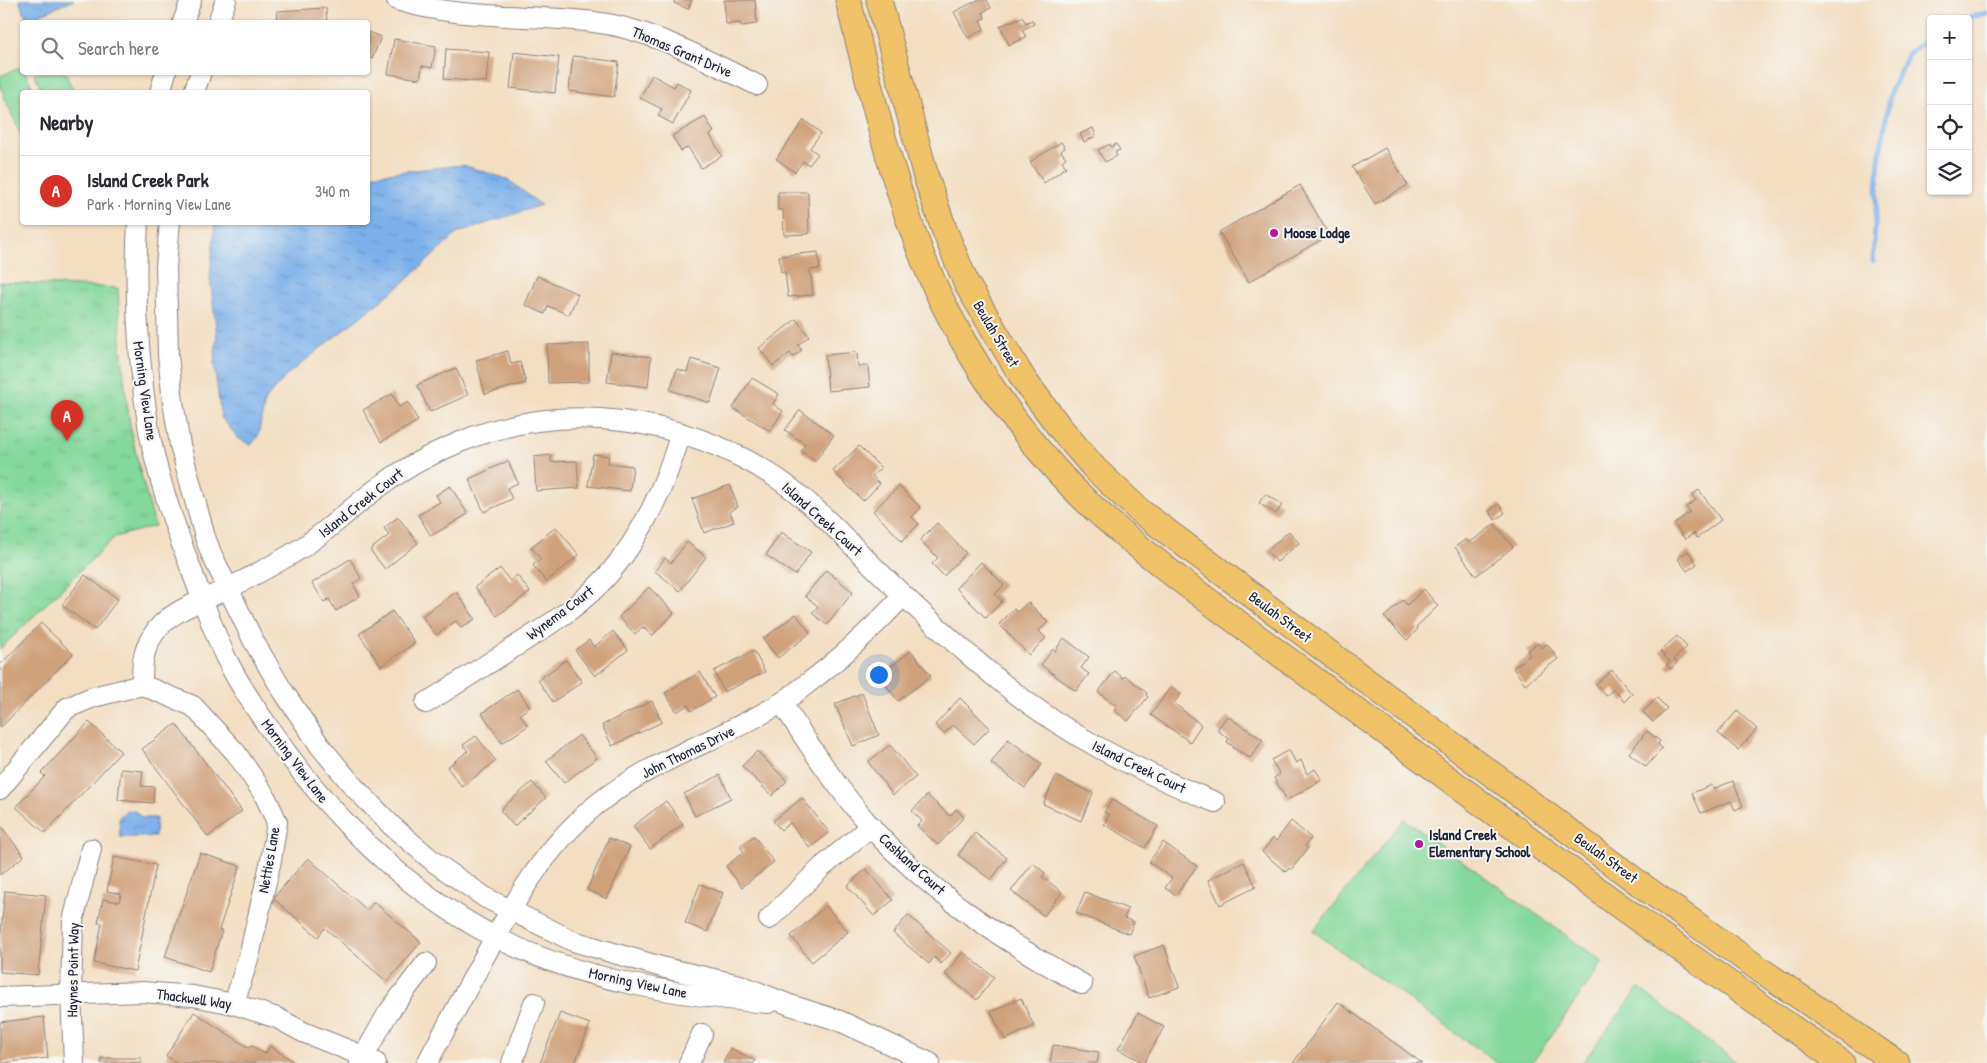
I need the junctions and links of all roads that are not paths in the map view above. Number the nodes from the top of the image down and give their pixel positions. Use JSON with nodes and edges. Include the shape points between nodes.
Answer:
{"nodes":[{"id":1,"x":191,"y":0,"type":"edge"},
{"id":2,"x":226,"y":0,"type":"edge"},
{"id":3,"x":397,"y":0,"type":"edge"},
{"id":4,"x":848,"y":0,"type":"edge"},
{"id":5,"x":879,"y":0,"type":"edge"},
{"id":6,"x":500,"y":7,"type":"edge"},
{"id":7,"x":184,"y":20,"type":"edge"},
{"id":8,"x":219,"y":20,"type":"edge"},
{"id":9,"x":165,"y":75,"type":"edge"},
{"id":10,"x":200,"y":75,"type":"edge"},
{"id":11,"x":757,"y":86,"type":"dead end"},
{"id":12,"x":161,"y":90,"type":"edge"},
{"id":13,"x":195,"y":90,"type":"edge"},
{"id":14,"x":138,"y":225,"type":"edge"},
{"id":15,"x":170,"y":225,"type":"edge"},
{"id":16,"x":681,"y":433,"type":"junction"},
{"id":17,"x":228,"y":589,"type":"junction"},
{"id":18,"x":903,"y":596,"type":"junction"},
{"id":19,"x":203,"y":601,"type":"junction"},
{"id":20,"x":142,"y":685,"type":"junction"},
{"id":21,"x":782,"y":702,"type":"junction"},
{"id":22,"x":426,"y":703,"type":"dead end"},
{"id":23,"x":0,"y":789,"type":"edge"},
{"id":24,"x":1215,"y":802,"type":"dead end"},
{"id":25,"x":870,"y":826,"type":"junction"},
{"id":26,"x":91,"y":849,"type":"dead end"},
{"id":27,"x":510,"y":910,"type":"junction"},
{"id":28,"x":1688,"y":918,"type":"junction"},
{"id":29,"x":769,"y":920,"type":"dead end"},
{"id":30,"x":495,"y":937,"type":"junction"},
{"id":31,"x":1670,"y":942,"type":"junction"},
{"id":32,"x":426,"y":963,"type":"dead end"},
{"id":33,"x":1082,"y":984,"type":"dead end"},
{"id":34,"x":71,"y":994,"type":"junction"},
{"id":35,"x":0,"y":997,"type":"edge"},
{"id":36,"x":534,"y":1003,"type":"dead end"},
{"id":37,"x":234,"y":1004,"type":"junction"},
{"id":38,"x":790,"y":1006,"type":"junction"},
{"id":39,"x":702,"y":1034,"type":"dead end"},
{"id":40,"x":366,"y":1061,"type":"edge"},
{"id":41,"x":74,"y":1063,"type":"edge"},
{"id":42,"x":427,"y":1063,"type":"edge"},
{"id":43,"x":512,"y":1063,"type":"edge"},
{"id":44,"x":690,"y":1063,"type":"edge"},
{"id":45,"x":930,"y":1063,"type":"edge"},
{"id":46,"x":1842,"y":1063,"type":"edge"},
{"id":47,"x":1897,"y":1063,"type":"edge"}],
"edges":[{"from":1,"to":7,"type":"street"},
{"from":2,"to":8,"type":"street"},
{"from":3,"to":6,"type":"street","name":"Thomas Grant Drive","via":[[436,9]]},
{"from":4,"to":31,"type":"main road","name":"Beulah Street","via":[[898,188],[916,242],[967,347],[1037,447],[1073,488],[1179,579]]},
{"from":5,"to":28,"type":"main road","name":"Beulah Street","via":[[926,178],[966,284],[1024,380],[1095,469],[1141,512],[1203,560]]},
{"from":6,"to":11,"type":"street","name":"Thomas Grant Drive","via":[[631,29],[689,52]]},
{"from":9,"to":12,"type":"street"},
{"from":10,"to":13,"type":"street"},
{"from":14,"to":19,"type":"street","name":"Morning View Lane","via":[[138,344],[150,433],[174,525]]},
{"from":15,"to":17,"type":"street","name":"Morning View Lane","via":[[166,266],[168,355],[173,402],[180,445],[197,509],[211,554]]},
{"from":16,"to":17,"type":"street","name":"Island Creek Court","via":[[639,423],[599,419],[544,420],[462,441],[396,474],[314,540]]},
{"from":16,"to":18,"type":"street","name":"Island Creek Court","via":[[732,453],[778,479],[813,506]]},
{"from":16,"to":22,"type":"street","name":"Wynema Court","via":[[670,470],[652,510],[609,574],[554,621]]},
{"from":17,"to":19,"type":"street","name":"Island Creek Court"},
{"from":17,"to":27,"type":"street","name":"Morning View Lane","via":[[281,688],[320,746],[354,786],[392,826],[434,862],[481,895]]},
{"from":18,"to":21,"type":"street","name":"John Thomas Drive","via":[[832,665]]},
{"from":18,"to":24,"type":"street","name":"Island Creek Court","via":[[995,678],[1049,719],[1094,746]]},
{"from":19,"to":20,"type":"street","via":[[180,609],[154,632],[142,659]]},
{"from":19,"to":30,"type":"street","name":"Morning View Lane","via":[[226,657],[253,705],[293,763],[326,803],[406,879]]},
{"from":20,"to":23,"type":"street","via":[[93,697],[67,708]]},
{"from":20,"to":37,"type":"street","name":"Netties Lane","via":[[193,706],[236,753],[264,794],[277,822],[250,952]]},
{"from":21,"to":25,"type":"street","name":"Cashland Court","via":[[820,762]]},
{"from":21,"to":27,"type":"street","name":"John Thomas Drive","via":[[731,731],[647,770],[597,804],[542,860]]},
{"from":25,"to":29,"type":"street","via":[[821,868]]},
{"from":25,"to":33,"type":"street","name":"Cashland Court","via":[[965,912],[1036,959]]},
{"from":26,"to":34,"type":"street","name":"Haynes Point Way","via":[[73,921]]},
{"from":27,"to":30,"type":"street","name":"John Thomas Drive"},
{"from":27,"to":38,"type":"street","name":"Morning View Lane","via":[[574,941],[665,968],[740,985]]},
{"from":28,"to":31,"type":"main road"},
{"from":28,"to":47,"type":"main road","name":"Beulah Street"},
{"from":30,"to":38,"type":"street","name":"Morning View Lane","via":[[564,967],[658,990]]},
{"from":30,"to":42,"type":"street","name":"John Thomas Drive"},
{"from":31,"to":46,"type":"main road","name":"Beulah Street"},
{"from":32,"to":40,"type":"street","via":[[388,1013]]},
{"from":34,"to":35,"type":"street","name":"Thackwell Way"},
{"from":34,"to":37,"type":"street","name":"Thackwell Way","via":[[142,992],[193,996]]},
{"from":34,"to":41,"type":"street","name":"Haynes Point Way"},
{"from":36,"to":43,"type":"street"},
{"from":37,"to":40,"type":"street","name":"Thackwell Way","via":[[277,1018]]},
{"from":38,"to":45,"type":"street","name":"Morning View Lane","via":[[840,1021]]},
{"from":39,"to":44,"type":"street"}]}
